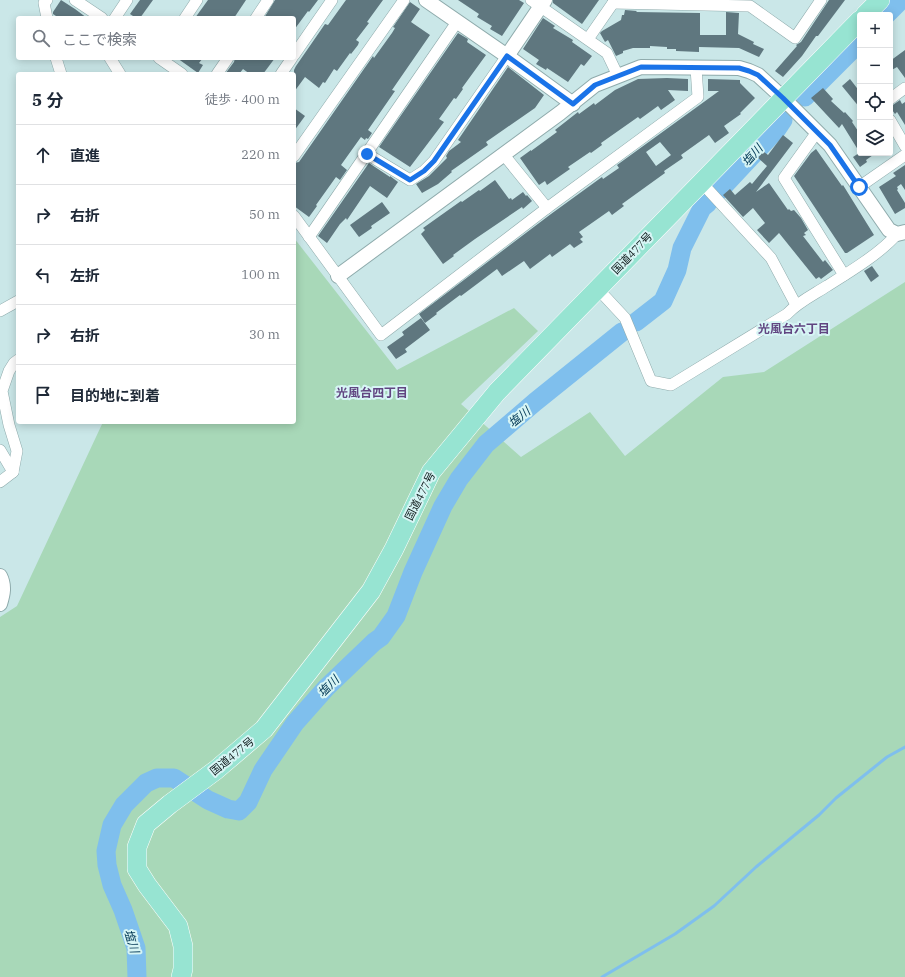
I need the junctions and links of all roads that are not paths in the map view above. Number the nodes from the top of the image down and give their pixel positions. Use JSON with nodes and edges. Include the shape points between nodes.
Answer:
{"nodes":[{"id":1,"x":48,"y":0,"type":"edge"},
{"id":2,"x":75,"y":0,"type":"edge"},
{"id":3,"x":127,"y":0,"type":"edge"},
{"id":4,"x":197,"y":0,"type":"edge"},
{"id":5,"x":268,"y":0,"type":"edge"},
{"id":6,"x":332,"y":0,"type":"edge"},
{"id":7,"x":404,"y":0,"type":"edge"},
{"id":8,"x":426,"y":0,"type":"edge"},
{"id":9,"x":821,"y":0,"type":"edge"},
{"id":10,"x":880,"y":0,"type":"edge"},
{"id":11,"x":539,"y":2,"type":"edge"},
{"id":12,"x":614,"y":2,"type":"edge"},
{"id":13,"x":683,"y":2,"type":"edge"},
{"id":14,"x":752,"y":3,"type":"edge"},
{"id":15,"x":868,"y":12,"type":"edge"},
{"id":16,"x":47,"y":16,"type":"edge"},
{"id":17,"x":99,"y":16,"type":"edge"},
{"id":18,"x":116,"y":16,"type":"edge"},
{"id":19,"x":185,"y":16,"type":"edge"},
{"id":20,"x":257,"y":16,"type":"edge"},
{"id":21,"x":457,"y":22,"type":"junction"},
{"id":22,"x":857,"y":23,"type":"edge"},
{"id":23,"x":588,"y":39,"type":"junction"},
{"id":24,"x":296,"y":53,"type":"edge"},
{"id":25,"x":507,"y":56,"type":"junction"},
{"id":26,"x":57,"y":60,"type":"edge"},
{"id":27,"x":111,"y":60,"type":"edge"},
{"id":28,"x":162,"y":60,"type":"edge"},
{"id":29,"x":227,"y":60,"type":"edge"},
{"id":30,"x":291,"y":60,"type":"edge"},
{"id":31,"x":696,"y":68,"type":"junction"},
{"id":32,"x":60,"y":72,"type":"edge"},
{"id":33,"x":119,"y":72,"type":"edge"},
{"id":34,"x":179,"y":72,"type":"edge"},
{"id":35,"x":218,"y":72,"type":"edge"},
{"id":36,"x":282,"y":72,"type":"edge"},
{"id":37,"x":618,"y":76,"type":"junction"},
{"id":38,"x":905,"y":88,"type":"edge"},
{"id":39,"x":893,"y":96,"type":"edge"},
{"id":40,"x":783,"y":98,"type":"junction"},
{"id":41,"x":573,"y":104,"type":"junction"},
{"id":42,"x":893,"y":125,"type":"edge"},
{"id":43,"x":817,"y":132,"type":"junction"},
{"id":44,"x":905,"y":146,"type":"edge"},
{"id":45,"x":296,"y":153,"type":"edge"},
{"id":46,"x":367,"y":154,"type":"junction"},
{"id":47,"x":504,"y":155,"type":"junction"},
{"id":48,"x":905,"y":155,"type":"edge"},
{"id":49,"x":701,"y":182,"type":"junction"},
{"id":50,"x":859,"y":187,"type":"junction"},
{"id":51,"x":547,"y":208,"type":"junction"},
{"id":52,"x":296,"y":219,"type":"edge"},
{"id":53,"x":901,"y":233,"type":"edge"},
{"id":54,"x":309,"y":237,"type":"junction"},
{"id":55,"x":844,"y":275,"type":"junction"},
{"id":56,"x":338,"y":276,"type":"junction"},
{"id":57,"x":598,"y":288,"type":"junction"},
{"id":58,"x":16,"y":302,"type":"edge"},
{"id":59,"x":796,"y":305,"type":"junction"},
{"id":60,"x":0,"y":311,"type":"edge"},
{"id":61,"x":16,"y":362,"type":"edge"},
{"id":62,"x":0,"y":450,"type":"edge"},
{"id":63,"x":13,"y":472,"type":"junction"},
{"id":64,"x":0,"y":482,"type":"edge"},
{"id":65,"x":0,"y":576,"type":"edge"},
{"id":66,"x":0,"y":604,"type":"edge"},
{"id":67,"x":180,"y":977,"type":"edge"}],
"edges":[{"from":1,"to":16,"type":"street","via":[[44,3]]},
{"from":2,"to":17,"type":"street"},
{"from":3,"to":18,"type":"street"},
{"from":4,"to":19,"type":"street"},
{"from":5,"to":20,"type":"street"},
{"from":6,"to":24,"type":"street"},
{"from":7,"to":45,"type":"street"},
{"from":8,"to":21,"type":"street"},
{"from":9,"to":14,"type":"street","via":[[795,38]]},
{"from":10,"to":15,"type":"highway"},
{"from":11,"to":23,"type":"street"},
{"from":11,"to":25,"type":"street"},
{"from":12,"to":13,"type":"street"},
{"from":12,"to":23,"type":"street"},
{"from":13,"to":14,"type":"street"},
{"from":21,"to":25,"type":"street"},
{"from":21,"to":46,"type":"street"},
{"from":22,"to":40,"type":"highway","name":"国道477号"},
{"from":23,"to":37,"type":"street","via":[[607,53]]},
{"from":25,"to":41,"type":"street"},
{"from":25,"to":46,"type":"street","via":[[434,161],[424,171],[410,180]]},
{"from":26,"to":32,"type":"street"},
{"from":27,"to":33,"type":"street"},
{"from":28,"to":34,"type":"street"},
{"from":29,"to":35,"type":"street"},
{"from":30,"to":36,"type":"street"},
{"from":31,"to":37,"type":"street","via":[[641,67]]},
{"from":31,"to":40,"type":"street","via":[[739,68],[749,71],[758,75]]},
{"from":31,"to":51,"type":"street","via":[[698,97]]},
{"from":37,"to":41,"type":"street","via":[[595,85]]},
{"from":38,"to":39,"type":"street"},
{"from":40,"to":43,"type":"street"},
{"from":40,"to":49,"type":"highway","name":"国道477号"},
{"from":41,"to":47,"type":"street"},
{"from":42,"to":44,"type":"street"},
{"from":43,"to":50,"type":"street","via":[[830,145]]},
{"from":43,"to":55,"type":"street","via":[[784,178]]},
{"from":46,"to":54,"type":"street"},
{"from":47,"to":51,"type":"street"},
{"from":47,"to":56,"type":"street"},
{"from":48,"to":50,"type":"street"},
{"from":49,"to":57,"type":"highway","name":"国道477号"},
{"from":49,"to":59,"type":"street","via":[[771,258]]},
{"from":50,"to":53,"type":"street","via":[[889,230]]},
{"from":51,"to":56,"type":"street","via":[[381,335]]},
{"from":52,"to":54,"type":"street"},
{"from":53,"to":55,"type":"street"},
{"from":54,"to":56,"type":"street"},
{"from":55,"to":59,"type":"street"},
{"from":57,"to":59,"type":"street","via":[[625,318],[652,382],[671,385],[787,314]]},
{"from":57,"to":67,"type":"highway","name":"国道477号","via":[[497,392],[431,472],[371,590],[264,729],[146,824],[137,847],[137,869],[178,926],[183,946],[183,970]]},
{"from":58,"to":60,"type":"street"},
{"from":61,"to":63,"type":"street","via":[[9,371],[2,391],[17,450]]},
{"from":62,"to":63,"type":"street"},
{"from":63,"to":64,"type":"street"},
{"from":65,"to":66,"type":"street","via":[[4,592]]}]}
